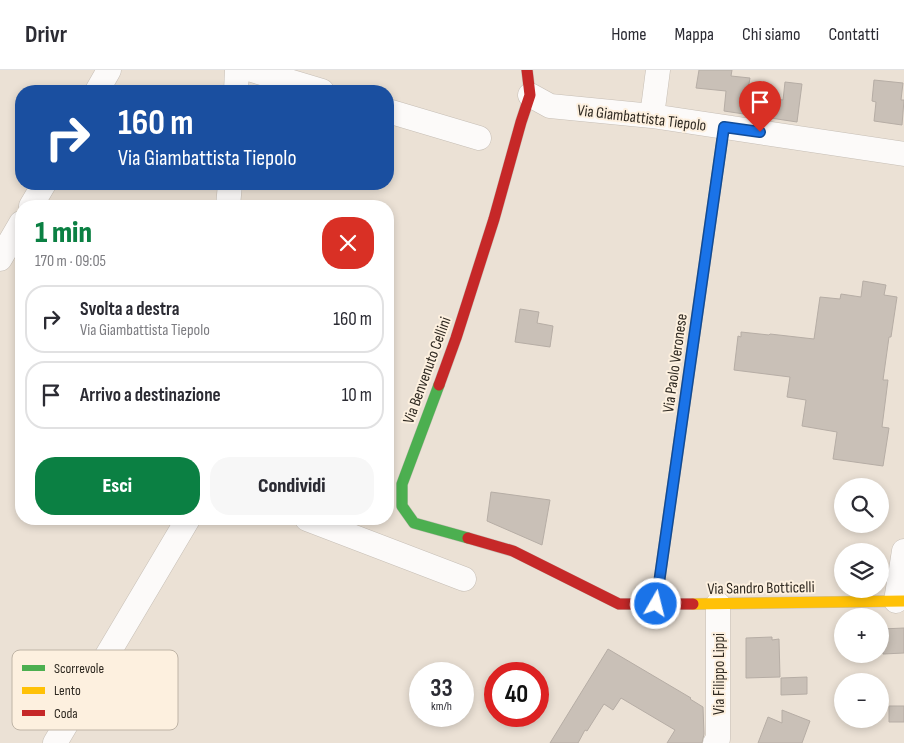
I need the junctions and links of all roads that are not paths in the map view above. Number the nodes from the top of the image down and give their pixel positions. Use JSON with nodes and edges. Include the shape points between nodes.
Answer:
{"nodes":[{"id":1,"x":109,"y":70,"type":"edge"},
{"id":2,"x":237,"y":70,"type":"edge"},
{"id":3,"x":252,"y":70,"type":"edge"},
{"id":4,"x":528,"y":70,"type":"edge"},
{"id":5,"x":658,"y":70,"type":"edge"},
{"id":6,"x":100,"y":85,"type":"edge"},
{"id":7,"x":236,"y":85,"type":"edge"},
{"id":8,"x":302,"y":85,"type":"edge"},
{"id":9,"x":530,"y":95,"type":"junction"},
{"id":10,"x":394,"y":113,"type":"edge"},
{"id":11,"x":652,"y":116,"type":"junction"},
{"id":12,"x":724,"y":127,"type":"junction"},
{"id":13,"x":479,"y":138,"type":"dead end"},
{"id":14,"x":904,"y":154,"type":"edge"},
{"id":15,"x":15,"y":234,"type":"edge"},
{"id":16,"x":0,"y":260,"type":"edge"},
{"id":17,"x":184,"y":525,"type":"edge"},
{"id":18,"x":323,"y":525,"type":"edge"},
{"id":19,"x":904,"y":551,"type":"edge"},
{"id":20,"x":464,"y":579,"type":"dead end"},
{"id":21,"x":900,"y":601,"type":"edge"},
{"id":22,"x":619,"y":604,"type":"joint"},
{"id":23,"x":656,"y":604,"type":"junction"},
{"id":24,"x":718,"y":604,"type":"junction"},
{"id":25,"x":110,"y":650,"type":"edge"},
{"id":26,"x":63,"y":730,"type":"edge"},
{"id":27,"x":55,"y":743,"type":"edge"},
{"id":28,"x":715,"y":743,"type":"edge"}],
"edges":[{"from":1,"to":6,"type":"street"},
{"from":2,"to":7,"type":"street"},
{"from":3,"to":8,"type":"street"},
{"from":4,"to":9,"type":"street","name":"Via Benvenuto Cellini"},
{"from":5,"to":11,"type":"street"},
{"from":9,"to":11,"type":"street","name":"Via Giambattista Tiepolo","via":[[550,106]]},
{"from":9,"to":22,"type":"street","name":"Via Benvenuto Cellini","via":[[456,338],[402,484],[402,506],[414,523],[513,551]]},
{"from":10,"to":13,"type":"street"},
{"from":11,"to":12,"type":"street","name":"Via Giambattista Tiepolo"},
{"from":12,"to":14,"type":"street","name":"Via Giambattista Tiepolo"},
{"from":12,"to":23,"type":"street","name":"Via Paolo Veronese"},
{"from":15,"to":16,"type":"street"},
{"from":17,"to":25,"type":"street"},
{"from":18,"to":20,"type":"street"},
{"from":19,"to":21,"type":"street"},
{"from":21,"to":24,"type":"street","name":"Via Sandro Botticelli"},
{"from":22,"to":23,"type":"street","name":"Via Sandro Botticelli"},
{"from":23,"to":24,"type":"street","name":"Via Sandro Botticelli"},
{"from":24,"to":28,"type":"street","name":"Via Filippo Lippi","via":[[718,739]]},
{"from":26,"to":27,"type":"street"}]}
